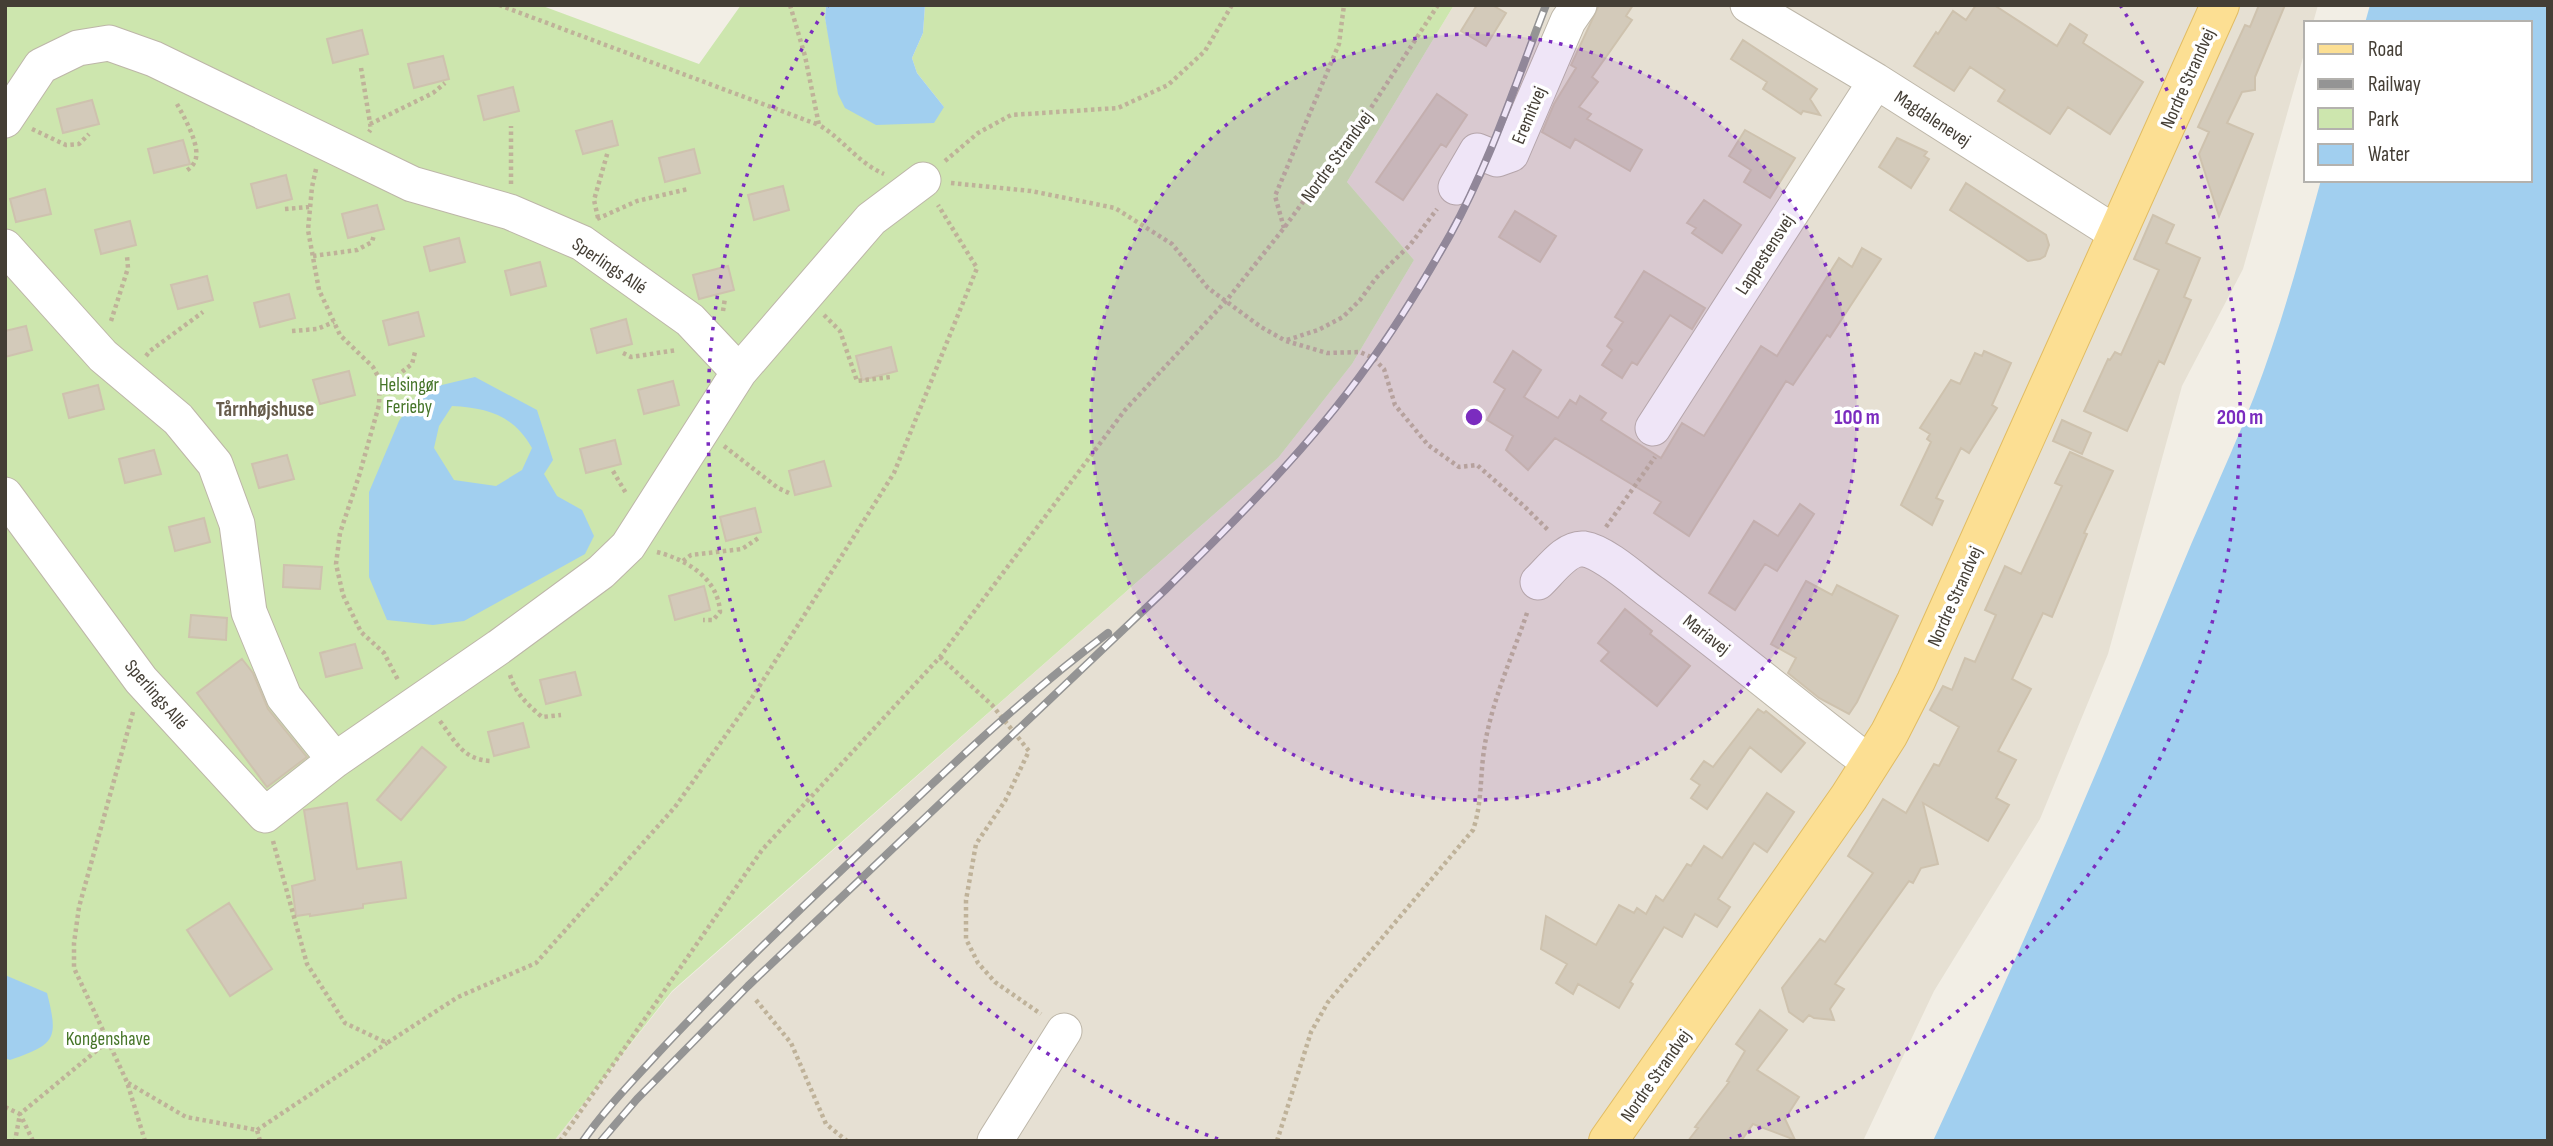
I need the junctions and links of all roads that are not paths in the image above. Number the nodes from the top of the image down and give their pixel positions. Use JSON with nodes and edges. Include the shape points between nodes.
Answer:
{"nodes":[{"id":1,"x":1579,"y":5,"type":"edge"},
{"id":2,"x":1748,"y":5,"type":"edge"},
{"id":3,"x":2220,"y":5,"type":"edge"},
{"id":4,"x":1876,"y":81,"type":"junction"},
{"id":5,"x":5,"y":120,"type":"edge"},
{"id":6,"x":923,"y":180,"type":"road end"},
{"id":7,"x":1456,"y":187,"type":"road end"},
{"id":8,"x":2117,"y":234,"type":"junction"},
{"id":9,"x":5,"y":247,"type":"edge"},
{"id":10,"x":739,"y":372,"type":"junction"},
{"id":11,"x":1653,"y":428,"type":"road end"},
{"id":12,"x":5,"y":495,"type":"edge"},
{"id":13,"x":1538,"y":583,"type":"road end"},
{"id":14,"x":335,"y":760,"type":"junction"},
{"id":15,"x":1872,"y":762,"type":"junction"},
{"id":16,"x":1065,"y":1031,"type":"road end"},
{"id":17,"x":995,"y":1141,"type":"edge"},
{"id":18,"x":1608,"y":1141,"type":"edge"}],
"edges":[{"from":1,"to":7,"type":"street","name":"Eremitvej","via":[[1511,154],[1497,159],[1477,150]]},
{"from":2,"to":4,"type":"street","name":"Magdalenevej"},
{"from":3,"to":8,"type":"main road","name":"Nordre Strandvej"},
{"from":4,"to":8,"type":"street","name":"Magdalenevej"},
{"from":4,"to":11,"type":"street","name":"Lappestensvej"},
{"from":5,"to":10,"type":"street","name":"Sperlings Allé","via":[[41,66],[78,48],[109,43],[154,59],[412,184],[590,231],[690,320]]},
{"from":6,"to":10,"type":"street","via":[[872,219]]},
{"from":8,"to":15,"type":"main road","name":"Nordre Strandvej","via":[[1916,681]]},
{"from":9,"to":14,"type":"street","via":[[103,356],[178,419],[215,464],[237,524],[249,612],[284,697]]},
{"from":10,"to":14,"type":"street","via":[[628,546],[601,572]]},
{"from":12,"to":14,"type":"street","name":"Sperlings Allé","via":[[141,680],[265,815]]},
{"from":13,"to":15,"type":"street","name":"Mariavej","via":[[1580,551],[1615,565]]},
{"from":15,"to":18,"type":"main road","name":"Nordre Strandvej"},
{"from":16,"to":17,"type":"street"}]}
